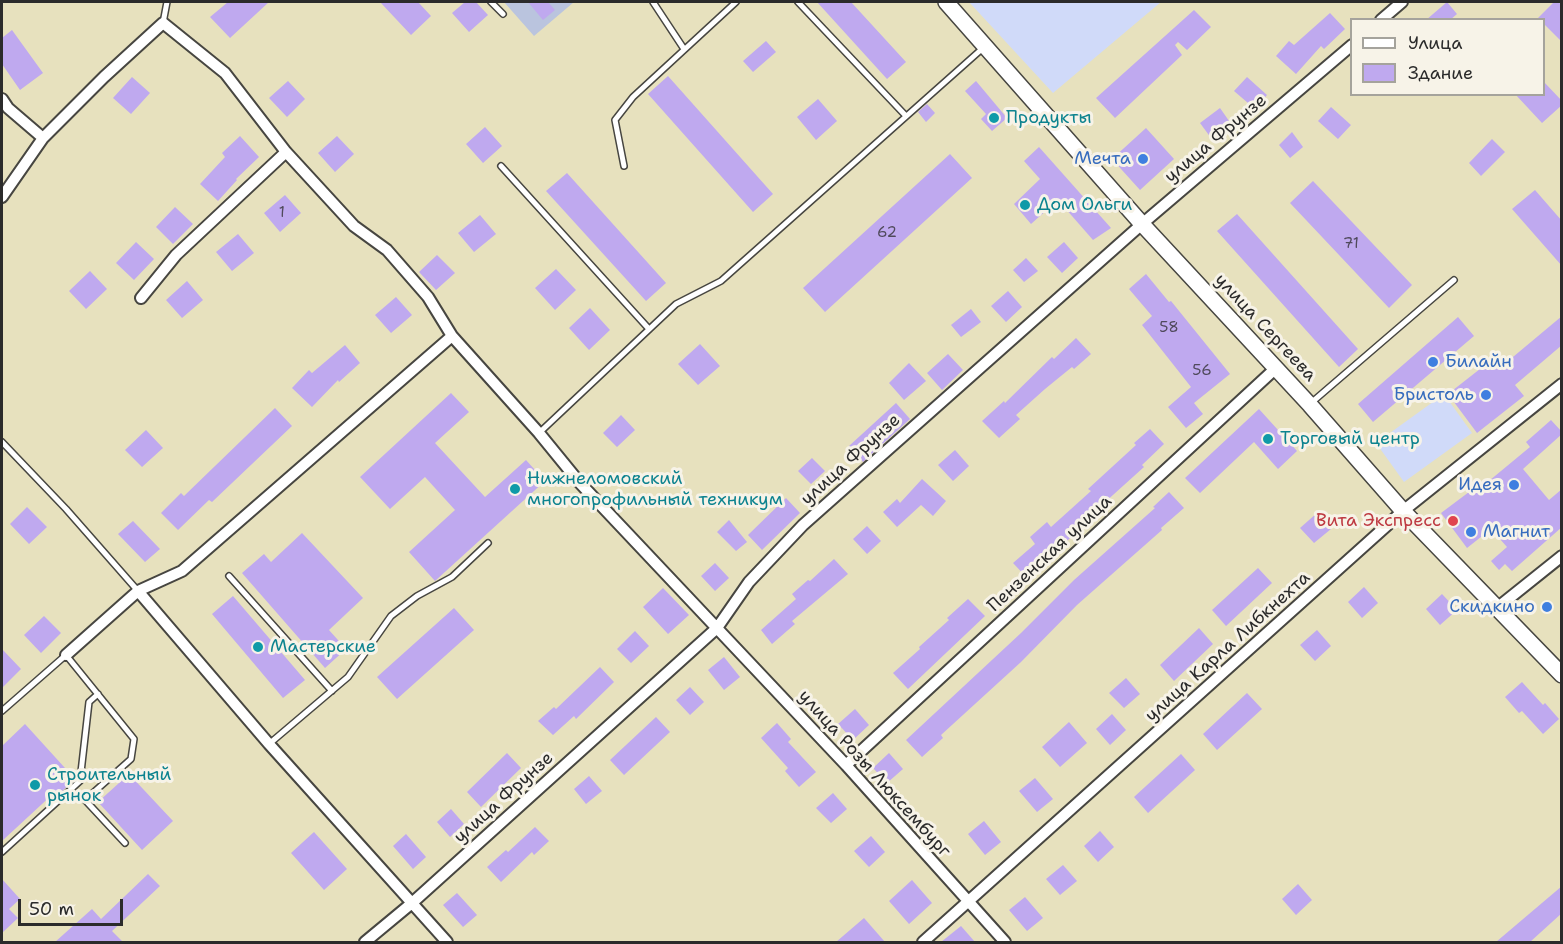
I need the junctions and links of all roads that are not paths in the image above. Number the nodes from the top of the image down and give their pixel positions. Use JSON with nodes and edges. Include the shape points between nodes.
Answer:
{"nodes":[{"id":1,"x":167,"y":2,"type":"edge"},
{"id":2,"x":491,"y":2,"type":"edge"},
{"id":3,"x":653,"y":2,"type":"edge"},
{"id":4,"x":736,"y":2,"type":"edge"},
{"id":5,"x":798,"y":2,"type":"edge"},
{"id":6,"x":946,"y":2,"type":"edge"},
{"id":7,"x":1402,"y":2,"type":"edge"},
{"id":8,"x":503,"y":14,"type":"dead end"},
{"id":9,"x":1383,"y":18,"type":"edge"},
{"id":10,"x":163,"y":23,"type":"junction"},
{"id":11,"x":985,"y":46,"type":"junction"},
{"id":12,"x":1350,"y":47,"type":"edge"},
{"id":13,"x":684,"y":49,"type":"junction"},
{"id":14,"x":2,"y":99,"type":"edge"},
{"id":15,"x":906,"y":116,"type":"junction"},
{"id":16,"x":43,"y":138,"type":"junction"},
{"id":17,"x":286,"y":152,"type":"junction"},
{"id":18,"x":501,"y":166,"type":"dead end"},
{"id":19,"x":624,"y":166,"type":"dead end"},
{"id":20,"x":2,"y":197,"type":"edge"},
{"id":21,"x":1142,"y":224,"type":"junction"},
{"id":22,"x":1454,"y":280,"type":"dead end"},
{"id":23,"x":141,"y":298,"type":"dead end"},
{"id":24,"x":649,"y":329,"type":"junction"},
{"id":25,"x":452,"y":336,"type":"junction"},
{"id":26,"x":1276,"y":368,"type":"junction"},
{"id":27,"x":1562,"y":384,"type":"edge"},
{"id":28,"x":1310,"y":405,"type":"junction"},
{"id":29,"x":539,"y":433,"type":"junction"},
{"id":30,"x":2,"y":442,"type":"edge"},
{"id":31,"x":1403,"y":511,"type":"junction"},
{"id":32,"x":488,"y":543,"type":"dead end"},
{"id":33,"x":1562,"y":555,"type":"edge"},
{"id":34,"x":229,"y":576,"type":"dead end"},
{"id":35,"x":138,"y":591,"type":"junction"},
{"id":36,"x":1497,"y":608,"type":"junction"},
{"id":37,"x":717,"y":628,"type":"junction"},
{"id":38,"x":66,"y":655,"type":"junction"},
{"id":39,"x":1562,"y":675,"type":"edge"},
{"id":40,"x":332,"y":691,"type":"junction"},
{"id":41,"x":98,"y":694,"type":"junction"},
{"id":42,"x":2,"y":711,"type":"edge"},
{"id":43,"x":269,"y":744,"type":"junction"},
{"id":44,"x":846,"y":765,"type":"junction"},
{"id":45,"x":125,"y":843,"type":"dead end"},
{"id":46,"x":2,"y":852,"type":"edge"},
{"id":47,"x":968,"y":902,"type":"junction"},
{"id":48,"x":412,"y":903,"type":"junction"},
{"id":49,"x":365,"y":942,"type":"edge"},
{"id":50,"x":447,"y":942,"type":"edge"},
{"id":51,"x":923,"y":942,"type":"edge"},
{"id":52,"x":1005,"y":942,"type":"edge"}],
"edges":[{"from":1,"to":10,"type":"lane"},
{"from":2,"to":8,"type":"lane"},
{"from":3,"to":13,"type":"lane"},
{"from":4,"to":13,"type":"lane"},
{"from":5,"to":15,"type":"lane"},
{"from":6,"to":11,"type":"main road","name":"улица Сергеева"},
{"from":7,"to":9,"type":"street"},
{"from":10,"to":16,"type":"street"},
{"from":10,"to":17,"type":"street","name":"улица Розы Люксембург","via":[[225,73]]},
{"from":11,"to":15,"type":"lane"},
{"from":11,"to":21,"type":"main road","name":"улица Сергеева"},
{"from":12,"to":21,"type":"street","name":"улица Фрунзе"},
{"from":13,"to":19,"type":"lane","via":[[633,97],[615,120]]},
{"from":14,"to":16,"type":"street"},
{"from":15,"to":24,"type":"lane","via":[[721,281],[676,303]]},
{"from":16,"to":20,"type":"street"},
{"from":17,"to":23,"type":"street","via":[[176,255]]},
{"from":17,"to":25,"type":"street","name":"улица Розы Люксембург","via":[[354,226],[387,250],[428,297]]},
{"from":18,"to":24,"type":"lane"},
{"from":21,"to":26,"type":"main road","name":"улица Сергеева"},
{"from":21,"to":37,"type":"street","name":"улица Фрунзе","via":[[803,525],[750,582]]},
{"from":22,"to":28,"type":"lane"},
{"from":24,"to":29,"type":"lane"},
{"from":25,"to":29,"type":"street","name":"улица Розы Люксембург"},
{"from":25,"to":35,"type":"street","via":[[182,571]]},
{"from":26,"to":28,"type":"main road","name":"улица Сергеева"},
{"from":26,"to":44,"type":"street","name":"Пензенская улица"},
{"from":27,"to":31,"type":"street","name":"улица Карла Либкнехта"},
{"from":28,"to":31,"type":"main road","name":"улица Сергеева"},
{"from":29,"to":37,"type":"street","name":"улица Розы Люксембург","via":[[579,482]]},
{"from":30,"to":35,"type":"lane"},
{"from":31,"to":36,"type":"main road","name":"улица Сергеева"},
{"from":31,"to":47,"type":"street","name":"улица Карла Либкнехта"},
{"from":32,"to":40,"type":"lane","via":[[452,577],[391,616],[348,677]]},
{"from":33,"to":36,"type":"street"},
{"from":34,"to":40,"type":"lane"},
{"from":35,"to":38,"type":"street"},
{"from":35,"to":43,"type":"street"},
{"from":36,"to":39,"type":"main road","name":"улица Сергеева"},
{"from":37,"to":44,"type":"street","name":"улица Розы Люксембург"},
{"from":37,"to":48,"type":"street","name":"улица Фрунзе"},
{"from":38,"to":41,"type":"lane"},
{"from":38,"to":42,"type":"lane"},
{"from":40,"to":43,"type":"lane"},
{"from":41,"to":45,"type":"lane","via":[[134,739],[131,759],[85,800]]},
{"from":41,"to":46,"type":"lane","via":[[89,702],[80,781]]},
{"from":43,"to":48,"type":"street"},
{"from":44,"to":47,"type":"street","name":"улица Розы Люксембург"},
{"from":47,"to":51,"type":"street","name":"улица Карла Либкнехта"},
{"from":47,"to":52,"type":"street","name":"улица Розы Люксембург"},
{"from":48,"to":49,"type":"street","name":"улица Фрунзе"},
{"from":48,"to":50,"type":"street"}]}
